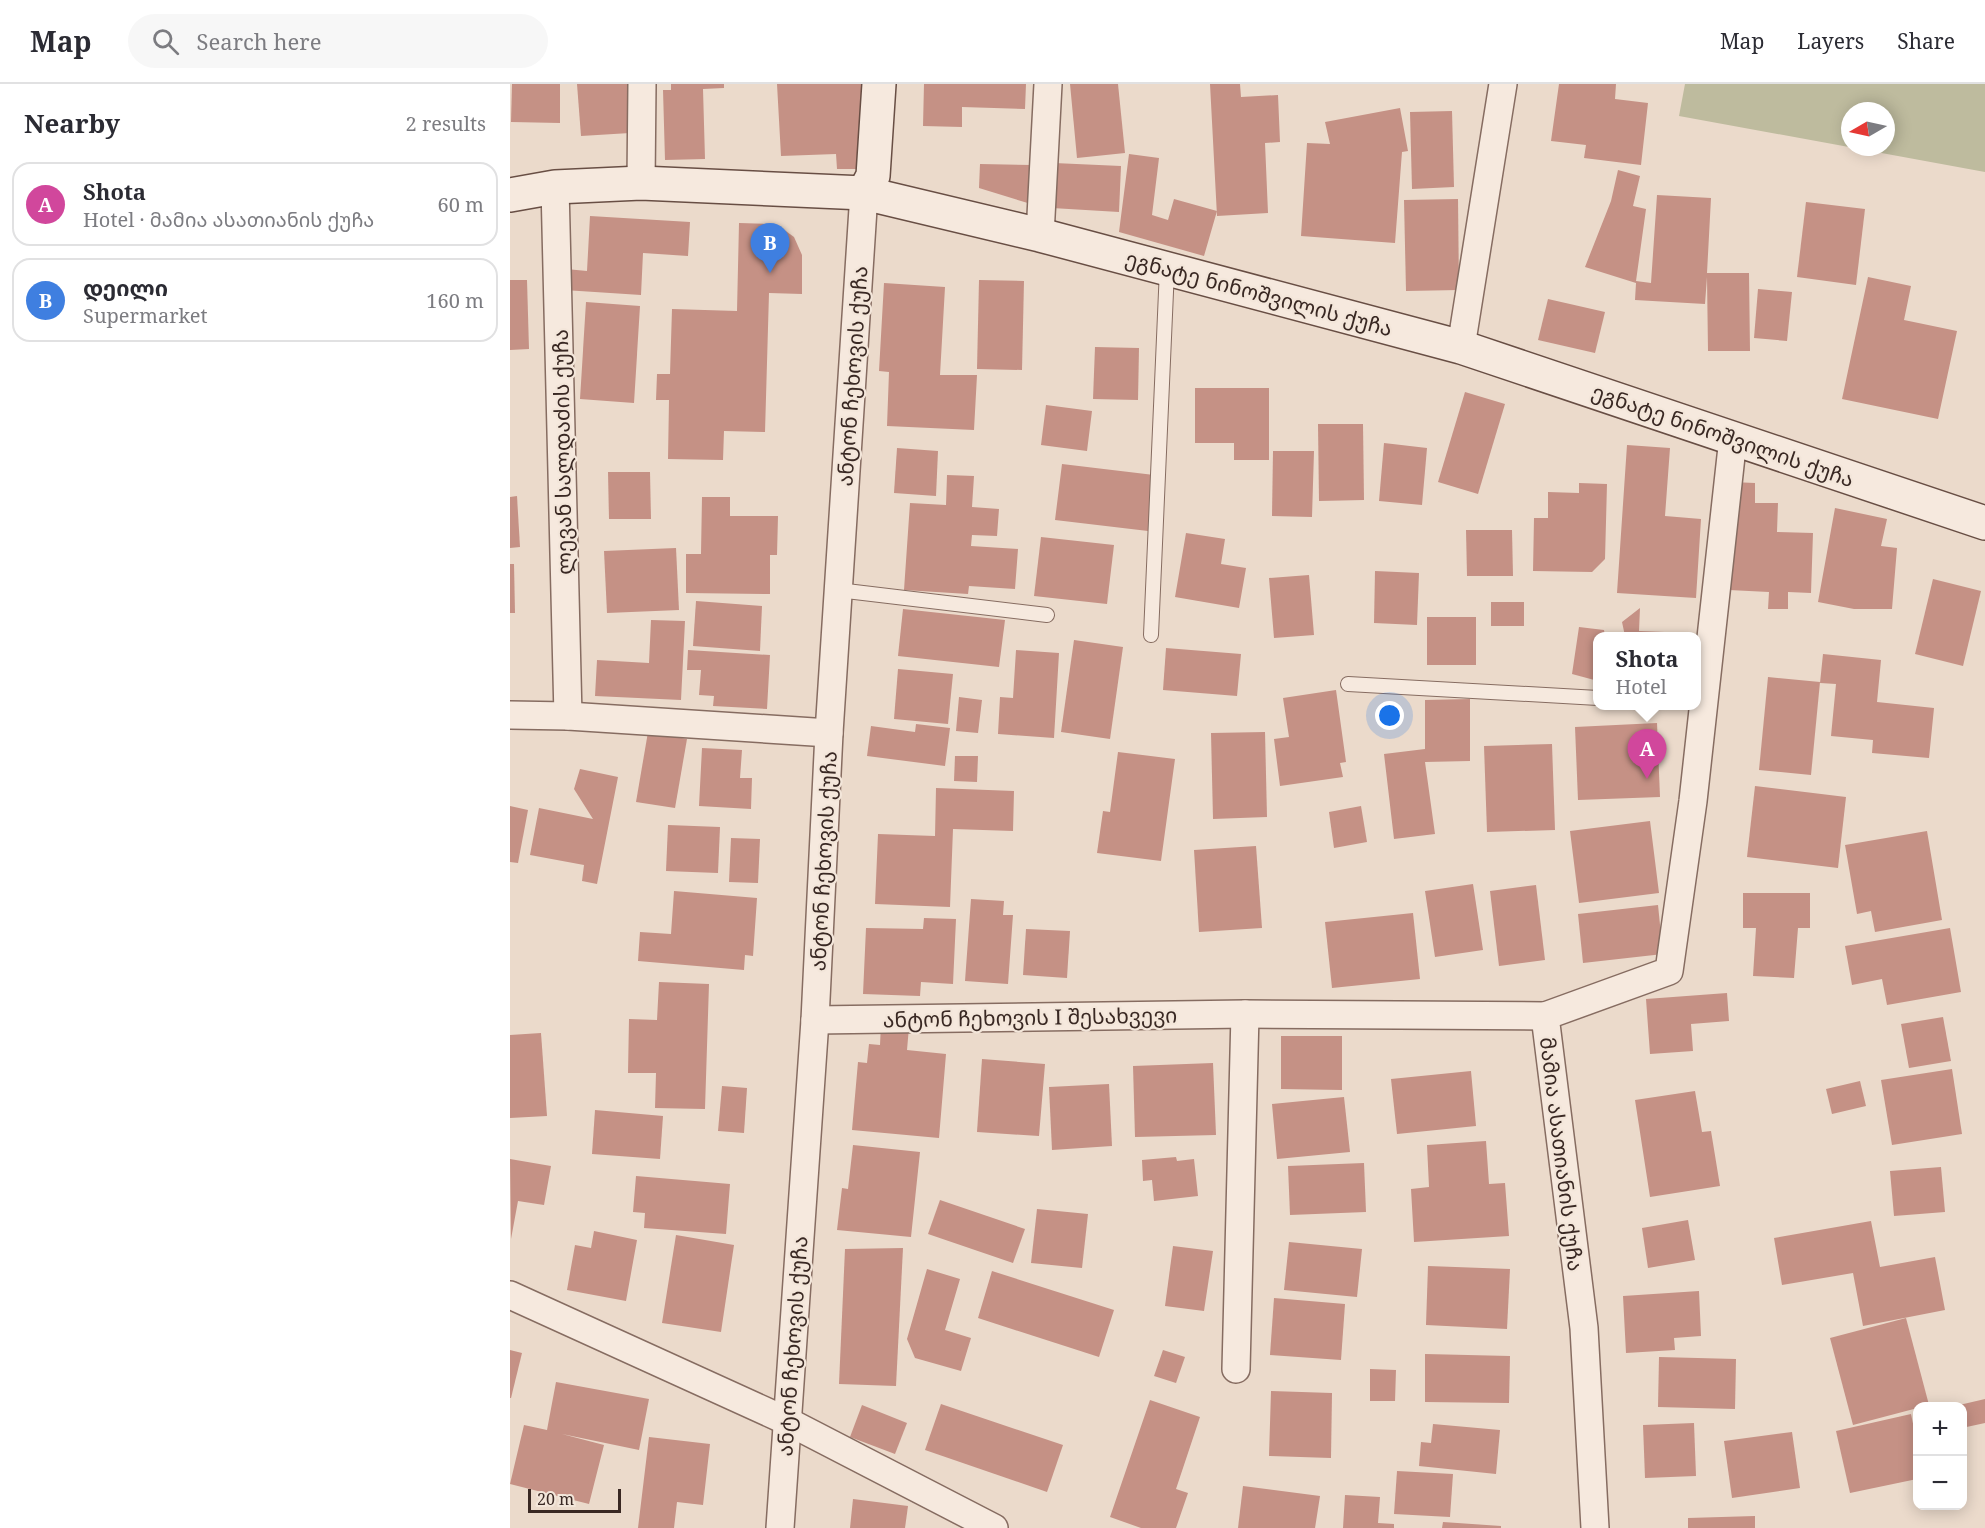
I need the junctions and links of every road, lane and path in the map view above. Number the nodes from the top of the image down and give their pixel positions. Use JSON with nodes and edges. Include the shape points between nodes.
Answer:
{"nodes":[{"id":1,"x":642,"y":84,"type":"edge"},
{"id":2,"x":879,"y":84,"type":"edge"},
{"id":3,"x":1048,"y":84,"type":"edge"},
{"id":4,"x":1503,"y":84,"type":"edge"},
{"id":5,"x":641,"y":183,"type":"junction"},
{"id":6,"x":555,"y":187,"type":"junction"},
{"id":7,"x":864,"y":194,"type":"junction"},
{"id":8,"x":510,"y":195,"type":"edge"},
{"id":9,"x":1040,"y":235,"type":"junction"},
{"id":10,"x":1167,"y":269,"type":"junction"},
{"id":11,"x":1461,"y":347,"type":"junction"},
{"id":12,"x":1732,"y":438,"type":"junction"},
{"id":13,"x":1985,"y":523,"type":"edge"},
{"id":14,"x":838,"y":590,"type":"junction"},
{"id":15,"x":1047,"y":615,"type":"dead end"},
{"id":16,"x":1151,"y":635,"type":"dead end"},
{"id":17,"x":1348,"y":684,"type":"dead end"},
{"id":18,"x":1701,"y":696,"type":"edge"},
{"id":19,"x":1593,"y":698,"type":"edge"},
{"id":20,"x":1700,"y":710,"type":"edge"},
{"id":21,"x":510,"y":715,"type":"edge"},
{"id":22,"x":568,"y":716,"type":"junction"},
{"id":23,"x":828,"y":733,"type":"junction"},
{"id":24,"x":1245,"y":1014,"type":"junction"},
{"id":25,"x":1545,"y":1016,"type":"junction"},
{"id":26,"x":815,"y":1020,"type":"junction"},
{"id":27,"x":510,"y":1295,"type":"edge"},
{"id":28,"x":1236,"y":1369,"type":"dead end"},
{"id":29,"x":787,"y":1421,"type":"junction"},
{"id":30,"x":780,"y":1528,"type":"edge"},
{"id":31,"x":994,"y":1528,"type":"edge"},
{"id":32,"x":1595,"y":1528,"type":"edge"}],
"edges":[{"from":1,"to":5,"type":"street"},
{"from":2,"to":7,"type":"main road","via":[[873,176]]},
{"from":3,"to":9,"type":"street"},
{"from":4,"to":11,"type":"street"},
{"from":5,"to":6,"type":"main road","name":"ეგნატე ნინოშვილის ქუჩა"},
{"from":5,"to":7,"type":"main road","name":"ეგნატე ნინოშვილის ქუჩა"},
{"from":6,"to":8,"type":"main road","name":"ეგნატე ნინოშვილის ქუჩა"},
{"from":6,"to":22,"type":"street","name":"ლევან სალდაძის ქუჩა"},
{"from":7,"to":9,"type":"main road","name":"ეგნატე ნინოშვილის ქუჩა"},
{"from":7,"to":14,"type":"street","name":"ანტონ ჩეხოვის ქუჩა"},
{"from":9,"to":10,"type":"main road","name":"ეგნატე ნინოშვილის ქუჩა"},
{"from":10,"to":11,"type":"main road","name":"ეგნატე ნინოშვილის ქუჩა"},
{"from":10,"to":16,"type":"lane"},
{"from":11,"to":12,"type":"main road","name":"ეგნატე ნინოშვილის ქუჩა"},
{"from":12,"to":13,"type":"main road","name":"ეგნატე ნინოშვილის ქუჩა"},
{"from":12,"to":18,"type":"street","name":"მამია ასათიანის ქუჩა"},
{"from":14,"to":15,"type":"lane"},
{"from":14,"to":23,"type":"street","name":"ანტონ ჩეხოვის ქუჩა"},
{"from":17,"to":19,"type":"lane"},
{"from":20,"to":25,"type":"street","name":"მამია ასათიანის ქუჩა","via":[[1693,801],[1669,971]]},
{"from":21,"to":22,"type":"street"},
{"from":22,"to":23,"type":"street"},
{"from":23,"to":26,"type":"street","name":"ანტონ ჩეხოვის ქუჩა"},
{"from":24,"to":25,"type":"street","name":"ანტონ ჩეხოვის I შესახვევი"},
{"from":24,"to":26,"type":"street","name":"ანტონ ჩეხოვის I შესახვევი"},
{"from":24,"to":28,"type":"street"},
{"from":25,"to":32,"type":"street","name":"მამია ასათიანის ქუჩა","via":[[1584,1328]]},
{"from":26,"to":29,"type":"street","name":"ანტონ ჩეხოვის ქუჩა"},
{"from":27,"to":29,"type":"street"},
{"from":29,"to":30,"type":"street","name":"ანტონ ჩეხოვის ქუჩა"},
{"from":29,"to":31,"type":"street"}]}
